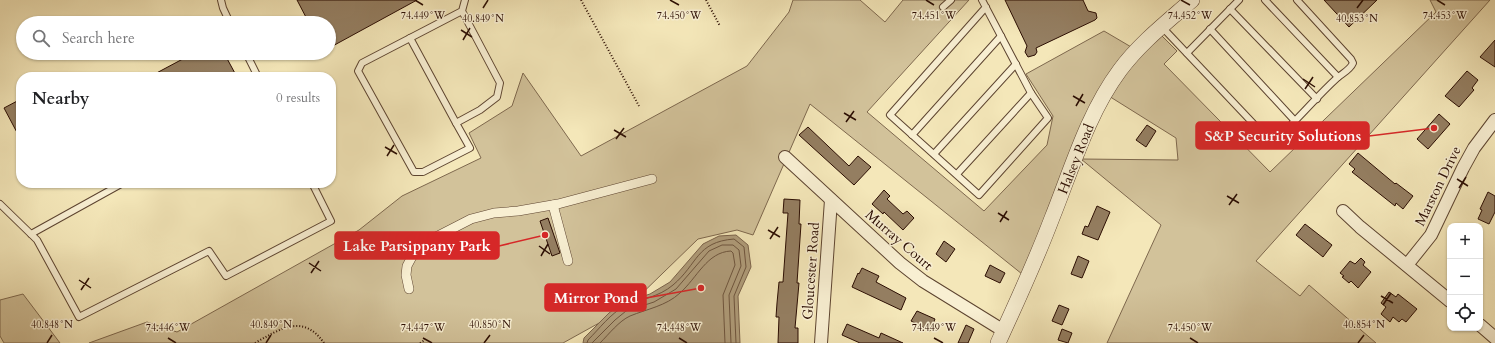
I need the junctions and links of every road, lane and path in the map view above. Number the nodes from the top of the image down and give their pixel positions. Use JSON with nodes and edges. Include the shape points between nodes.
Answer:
{"nodes":[{"id":1,"x":221,"y":0,"type":"edge"},
{"id":2,"x":465,"y":0,"type":"edge"},
{"id":3,"x":581,"y":0,"type":"edge"},
{"id":4,"x":706,"y":0,"type":"edge"},
{"id":5,"x":951,"y":0,"type":"edge"},
{"id":6,"x":982,"y":0,"type":"edge"},
{"id":7,"x":1192,"y":0,"type":"edge"},
{"id":8,"x":1239,"y":0,"type":"edge"},
{"id":9,"x":1265,"y":0,"type":"edge"},
{"id":10,"x":1297,"y":0,"type":"edge"},
{"id":11,"x":986,"y":7,"type":"junction"},
{"id":12,"x":943,"y":8,"type":"dead end"},
{"id":13,"x":1230,"y":9,"type":"junction"},
{"id":14,"x":462,"y":11,"type":"junction"},
{"id":15,"x":227,"y":16,"type":"edge"},
{"id":16,"x":720,"y":26,"type":"dead end"},
{"id":17,"x":1162,"y":27,"type":"junction"},
{"id":18,"x":1210,"y":30,"type":"junction"},
{"id":19,"x":1001,"y":36,"type":"junction"},
{"id":20,"x":410,"y":38,"type":"junction"},
{"id":21,"x":1187,"y":53,"type":"junction"},
{"id":22,"x":250,"y":60,"type":"edge"},
{"id":23,"x":1016,"y":64,"type":"junction"},
{"id":24,"x":256,"y":72,"type":"edge"},
{"id":25,"x":1338,"y":77,"type":"junction"},
{"id":26,"x":1031,"y":93,"type":"junction"},
{"id":27,"x":1317,"y":99,"type":"junction"},
{"id":28,"x":639,"y":106,"type":"dead end"},
{"id":29,"x":1495,"y":120,"type":"edge"},
{"id":30,"x":1295,"y":121,"type":"junction"},
{"id":31,"x":456,"y":123,"type":"junction"},
{"id":32,"x":912,"y":136,"type":"junction"},
{"id":33,"x":934,"y":154,"type":"junction"},
{"id":34,"x":785,"y":157,"type":"dead end"},
{"id":35,"x":957,"y":174,"type":"junction"},
{"id":36,"x":652,"y":179,"type":"dead end"},
{"id":37,"x":114,"y":188,"type":"edge"},
{"id":38,"x":314,"y":188,"type":"edge"},
{"id":39,"x":831,"y":200,"type":"junction"},
{"id":40,"x":0,"y":204,"type":"edge"},
{"id":41,"x":552,"y":205,"type":"junction"},
{"id":42,"x":1342,"y":211,"type":"dead end"},
{"id":43,"x":31,"y":234,"type":"junction"},
{"id":44,"x":568,"y":261,"type":"dead end"},
{"id":45,"x":1407,"y":265,"type":"junction"},
{"id":46,"x":409,"y":289,"type":"dead end"},
{"id":47,"x":1447,"y":298,"type":"edge"},
{"id":48,"x":1483,"y":328,"type":"edge"},
{"id":49,"x":1001,"y":337,"type":"edge"},
{"id":50,"x":1495,"y":338,"type":"edge"},
{"id":51,"x":425,"y":340,"type":"dead end"},
{"id":52,"x":255,"y":343,"type":"edge"},
{"id":53,"x":324,"y":343,"type":"edge"},
{"id":54,"x":420,"y":343,"type":"edge"},
{"id":55,"x":821,"y":343,"type":"edge"}],
"edges":[{"from":1,"to":15,"type":"lane"},
{"from":2,"to":14,"type":"lane"},
{"from":3,"to":28,"type":"path"},
{"from":4,"to":16,"type":"path"},
{"from":5,"to":12,"type":"lane"},
{"from":6,"to":11,"type":"lane"},
{"from":7,"to":17,"type":"street","name":"Halsey Road"},
{"from":8,"to":13,"type":"lane"},
{"from":9,"to":25,"type":"lane"},
{"from":10,"to":25,"type":"lane","via":[[1351,59],[1352,64]]},
{"from":11,"to":19,"type":"lane"},
{"from":11,"to":32,"type":"lane","via":[[890,115]]},
{"from":13,"to":18,"type":"lane"},
{"from":13,"to":27,"type":"lane"},
{"from":14,"to":20,"type":"lane"},
{"from":14,"to":31,"type":"lane","via":[[500,83],[497,97]]},
{"from":17,"to":21,"type":"lane"},
{"from":17,"to":49,"type":"street","name":"Halsey Road","via":[[1132,55],[1105,93],[1079,148],[1045,238]]},
{"from":18,"to":21,"type":"lane"},
{"from":18,"to":30,"type":"lane"},
{"from":19,"to":23,"type":"lane"},
{"from":19,"to":32,"type":"lane"},
{"from":20,"to":31,"type":"lane"},
{"from":20,"to":31,"type":"lane","via":[[362,63],[358,71],[414,172],[424,172],[470,148]]},
{"from":21,"to":30,"type":"lane","via":[[1269,140],[1273,142]]},
{"from":22,"to":24,"type":"lane"},
{"from":23,"to":26,"type":"lane"},
{"from":23,"to":33,"type":"lane"},
{"from":25,"to":27,"type":"lane"},
{"from":26,"to":35,"type":"lane"},
{"from":26,"to":35,"type":"lane","via":[[1048,118],[980,194]]},
{"from":27,"to":30,"type":"lane"},
{"from":29,"to":45,"type":"street","name":"Marston Drive","via":[[1462,168],[1432,235]]},
{"from":32,"to":33,"type":"lane"},
{"from":33,"to":35,"type":"lane"},
{"from":34,"to":39,"type":"street","name":"Murray Court"},
{"from":36,"to":41,"type":"street"},
{"from":37,"to":43,"type":"lane"},
{"from":38,"to":43,"type":"lane","via":[[331,221],[226,276],[209,251],[79,317],[37,240]]},
{"from":39,"to":49,"type":"street","name":"Murray Court","via":[[923,282]]},
{"from":39,"to":55,"type":"street","name":"Gloucester Road"},
{"from":40,"to":43,"type":"lane"},
{"from":41,"to":44,"type":"street"},
{"from":41,"to":46,"type":"street","via":[[471,219],[436,237],[415,251],[410,259],[406,275]]},
{"from":42,"to":45,"type":"street"},
{"from":45,"to":47,"type":"street"},
{"from":48,"to":50,"type":"street"},
{"from":51,"to":54,"type":"path"},
{"from":52,"to":53,"type":"path","via":[[281,329],[300,325],[318,334]]}]}
